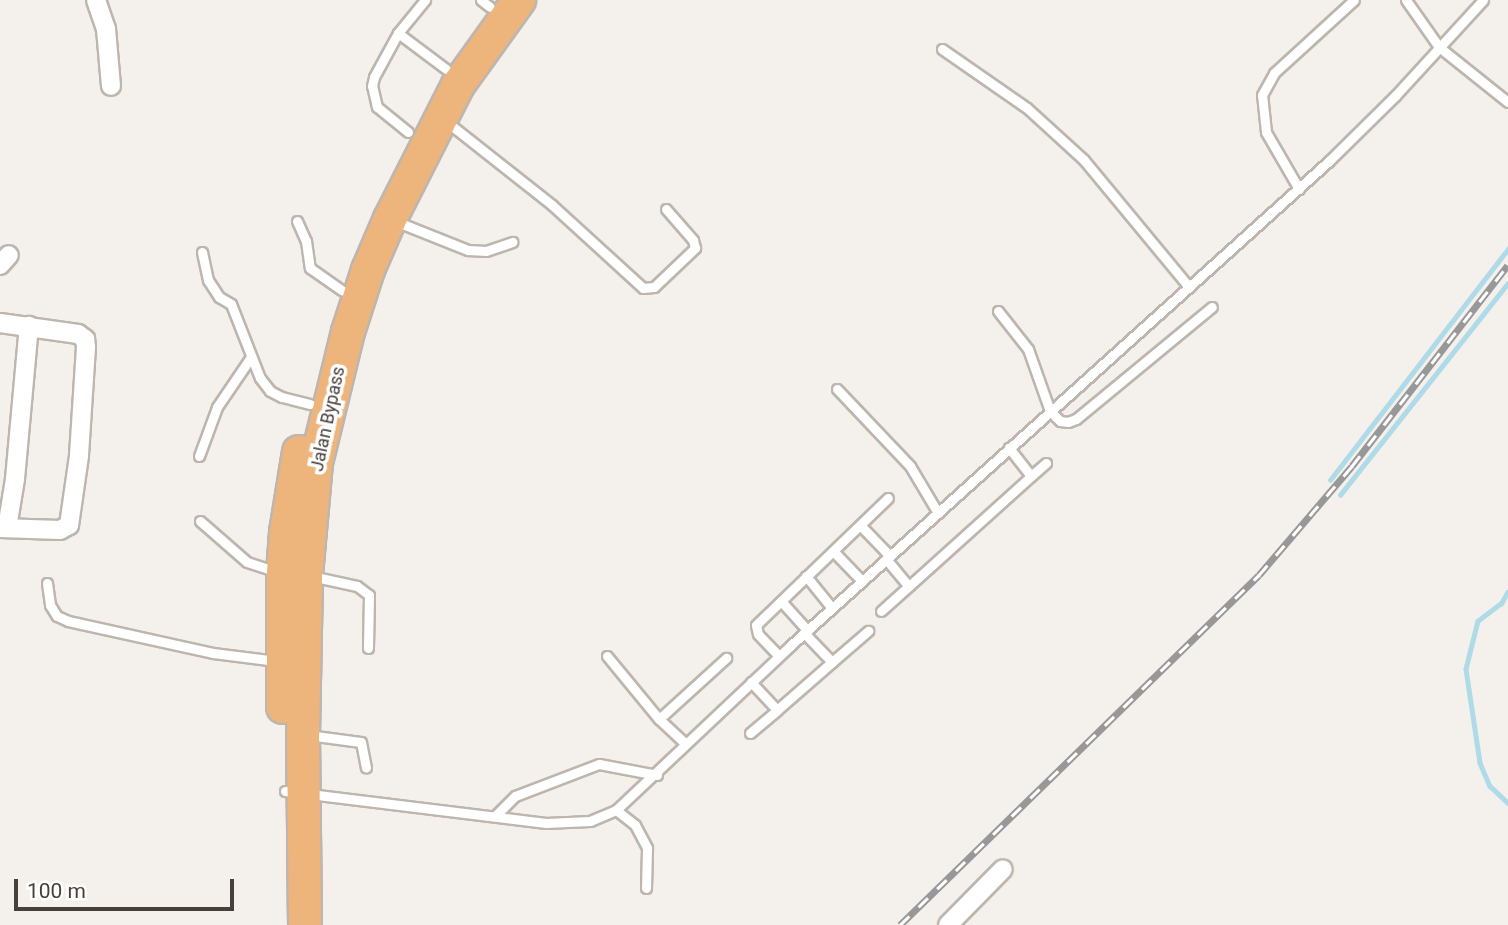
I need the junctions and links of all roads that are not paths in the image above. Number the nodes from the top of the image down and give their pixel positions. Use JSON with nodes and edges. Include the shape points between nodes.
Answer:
{"nodes":[{"id":1,"x":96,"y":0,"type":"edge"},
{"id":2,"x":425,"y":0,"type":"edge"},
{"id":3,"x":1354,"y":0,"type":"edge"},
{"id":4,"x":1406,"y":0,"type":"edge"},
{"id":5,"x":1483,"y":0,"type":"edge"},
{"id":6,"x":496,"y":2,"type":"edge"},
{"id":7,"x":398,"y":33,"type":"junction"},
{"id":8,"x":1438,"y":47,"type":"junction"},
{"id":9,"x":942,"y":49,"type":"dead end"},
{"id":10,"x":446,"y":69,"type":"junction"},
{"id":11,"x":111,"y":86,"type":"dead end"},
{"id":12,"x":1508,"y":102,"type":"edge"},
{"id":13,"x":440,"y":116,"type":"junction"},
{"id":14,"x":408,"y":132,"type":"junction"},
{"id":15,"x":1298,"y":189,"type":"junction"},
{"id":16,"x":666,"y":209,"type":"dead end"},
{"id":17,"x":390,"y":219,"type":"junction"},
{"id":18,"x":297,"y":221,"type":"dead end"},
{"id":19,"x":512,"y":242,"type":"dead end"},
{"id":20,"x":202,"y":252,"type":"dead end"},
{"id":21,"x":1189,"y":287,"type":"junction"},
{"id":22,"x":342,"y":290,"type":"junction"},
{"id":23,"x":1212,"y":307,"type":"dead end"},
{"id":24,"x":998,"y":311,"type":"dead end"},
{"id":25,"x":0,"y":323,"type":"edge"},
{"id":26,"x":29,"y":326,"type":"junction"},
{"id":27,"x":251,"y":357,"type":"junction"},
{"id":28,"x":837,"y":389,"type":"dead end"},
{"id":29,"x":310,"y":404,"type":"junction"},
{"id":30,"x":1050,"y":411,"type":"junction"},
{"id":31,"x":1009,"y":448,"type":"junction"},
{"id":32,"x":199,"y":456,"type":"dead end"},
{"id":33,"x":1046,"y":463,"type":"dead end"},
{"id":34,"x":1031,"y":476,"type":"junction"},
{"id":35,"x":888,"y":498,"type":"dead end"},
{"id":36,"x":938,"y":513,"type":"junction"},
{"id":37,"x":200,"y":521,"type":"dead end"},
{"id":38,"x":860,"y":524,"type":"junction"},
{"id":39,"x":3,"y":528,"type":"edge"},
{"id":40,"x":833,"y":551,"type":"junction"},
{"id":41,"x":888,"y":558,"type":"junction"},
{"id":42,"x":294,"y":574,"type":"junction"},
{"id":43,"x":806,"y":576,"type":"junction"},
{"id":44,"x":862,"y":581,"type":"junction"},
{"id":45,"x":47,"y":583,"type":"dead end"},
{"id":46,"x":909,"y":586,"type":"junction"},
{"id":47,"x":781,"y":601,"type":"junction"},
{"id":48,"x":832,"y":608,"type":"junction"},
{"id":49,"x":881,"y":611,"type":"dead end"},
{"id":50,"x":868,"y":631,"type":"dead end"},
{"id":51,"x":805,"y":632,"type":"junction"},
{"id":52,"x":368,"y":648,"type":"dead end"},
{"id":53,"x":607,"y":656,"type":"dead end"},
{"id":54,"x":779,"y":656,"type":"junction"},
{"id":55,"x":726,"y":658,"type":"dead end"},
{"id":56,"x":282,"y":661,"type":"junction"},
{"id":57,"x":832,"y":662,"type":"junction"},
{"id":58,"x":751,"y":682,"type":"junction"},
{"id":59,"x":777,"y":710,"type":"junction"},
{"id":60,"x":659,"y":719,"type":"junction"},
{"id":61,"x":750,"y":733,"type":"dead end"},
{"id":62,"x":303,"y":735,"type":"junction"},
{"id":63,"x":685,"y":743,"type":"junction"},
{"id":64,"x":366,"y":768,"type":"dead end"},
{"id":65,"x":657,"y":775,"type":"junction"},
{"id":66,"x":295,"y":792,"type":"junction"},
{"id":67,"x":616,"y":810,"type":"junction"},
{"id":68,"x":496,"y":815,"type":"junction"},
{"id":69,"x":1003,"y":869,"type":"dead end"},
{"id":70,"x":646,"y":888,"type":"dead end"},
{"id":71,"x":286,"y":925,"type":"edge"},
{"id":72,"x":305,"y":925,"type":"edge"},
{"id":73,"x":948,"y":925,"type":"edge"}],
"edges":[{"from":1,"to":11,"type":"street","via":[[106,29]]},
{"from":2,"to":7,"type":"lane"},
{"from":3,"to":15,"type":"lane","via":[[1273,74],[1262,95],[1266,132]]},
{"from":4,"to":8,"type":"lane"},
{"from":5,"to":8,"type":"lane"},
{"from":6,"to":10,"type":"highway","name":"Jalan Bypass"},
{"from":6,"to":13,"type":"highway","name":"Jalan Bypass","via":[[466,73]]},
{"from":7,"to":10,"type":"lane"},
{"from":7,"to":14,"type":"lane","via":[[374,76],[372,97],[377,107]]},
{"from":8,"to":12,"type":"lane"},
{"from":8,"to":15,"type":"lane","via":[[1395,96]]},
{"from":9,"to":21,"type":"lane","via":[[1027,108],[1084,160]]},
{"from":10,"to":14,"type":"highway","name":"Jalan Bypass"},
{"from":13,"to":16,"type":"lane","via":[[552,205],[643,288],[654,287],[695,248]]},
{"from":13,"to":17,"type":"highway","name":"Jalan Bypass"},
{"from":14,"to":22,"type":"highway","name":"Jalan Bypass"},
{"from":15,"to":21,"type":"lane"},
{"from":17,"to":19,"type":"lane","via":[[468,250],[486,251]]},
{"from":17,"to":42,"type":"highway","name":"Jalan Bypass","via":[[348,332]]},
{"from":18,"to":22,"type":"lane","via":[[310,268]]},
{"from":20,"to":27,"type":"lane","via":[[208,280],[219,297],[231,304]]},
{"from":21,"to":30,"type":"lane"},
{"from":22,"to":29,"type":"highway","name":"Jalan Bypass"},
{"from":23,"to":30,"type":"lane","via":[[1076,419],[1060,421]]},
{"from":24,"to":30,"type":"lane","via":[[1028,349]]},
{"from":25,"to":26,"type":"street"},
{"from":26,"to":39,"type":"street","via":[[15,479]]},
{"from":26,"to":39,"type":"street","via":[[85,339],[72,518],[60,530]]},
{"from":27,"to":29,"type":"lane","via":[[270,391]]},
{"from":27,"to":32,"type":"lane","via":[[217,407]]},
{"from":28,"to":36,"type":"lane","via":[[910,466]]},
{"from":29,"to":42,"type":"highway","name":"Jalan Bypass","via":[[297,459]]},
{"from":30,"to":31,"type":"lane"},
{"from":31,"to":34,"type":"lane"},
{"from":31,"to":36,"type":"lane"},
{"from":33,"to":34,"type":"lane"},
{"from":34,"to":46,"type":"lane"},
{"from":35,"to":38,"type":"lane"},
{"from":36,"to":41,"type":"lane"},
{"from":37,"to":42,"type":"lane","via":[[247,562]]},
{"from":38,"to":40,"type":"lane"},
{"from":38,"to":41,"type":"lane"},
{"from":40,"to":43,"type":"lane"},
{"from":40,"to":44,"type":"lane"},
{"from":41,"to":44,"type":"lane"},
{"from":41,"to":46,"type":"lane"},
{"from":42,"to":52,"type":"lane","via":[[358,586],[369,595]]},
{"from":42,"to":56,"type":"highway","name":"Jalan Bypass"},
{"from":42,"to":62,"type":"highway","name":"Jalan Bypass"},
{"from":43,"to":47,"type":"lane"},
{"from":43,"to":48,"type":"lane"},
{"from":44,"to":48,"type":"lane"},
{"from":45,"to":56,"type":"lane","via":[[50,605],[57,616],[68,621],[213,653]]},
{"from":46,"to":49,"type":"lane"},
{"from":47,"to":51,"type":"lane"},
{"from":47,"to":54,"type":"lane","via":[[755,629]]},
{"from":48,"to":51,"type":"lane"},
{"from":50,"to":57,"type":"lane"},
{"from":51,"to":54,"type":"lane"},
{"from":51,"to":57,"type":"lane"},
{"from":53,"to":60,"type":"lane"},
{"from":54,"to":58,"type":"lane"},
{"from":55,"to":60,"type":"lane"},
{"from":56,"to":66,"type":"highway","name":"Jalan Bypass"},
{"from":57,"to":59,"type":"lane"},
{"from":58,"to":59,"type":"lane"},
{"from":58,"to":63,"type":"lane"},
{"from":59,"to":61,"type":"lane"},
{"from":60,"to":63,"type":"lane"},
{"from":62,"to":64,"type":"lane","via":[[361,742]]},
{"from":62,"to":66,"type":"highway","name":"Jalan Bypass"},
{"from":63,"to":65,"type":"lane"},
{"from":65,"to":67,"type":"lane"},
{"from":65,"to":68,"type":"lane","via":[[600,764],[515,796]]},
{"from":66,"to":68,"type":"lane"},
{"from":66,"to":71,"type":"highway","name":"Jalan Bypass"},
{"from":66,"to":72,"type":"highway","name":"Jalan Bypass"},
{"from":67,"to":68,"type":"lane","via":[[590,821],[566,824]]},
{"from":67,"to":70,"type":"lane","via":[[635,825],[647,848]]},
{"from":69,"to":73,"type":"street"}]}
